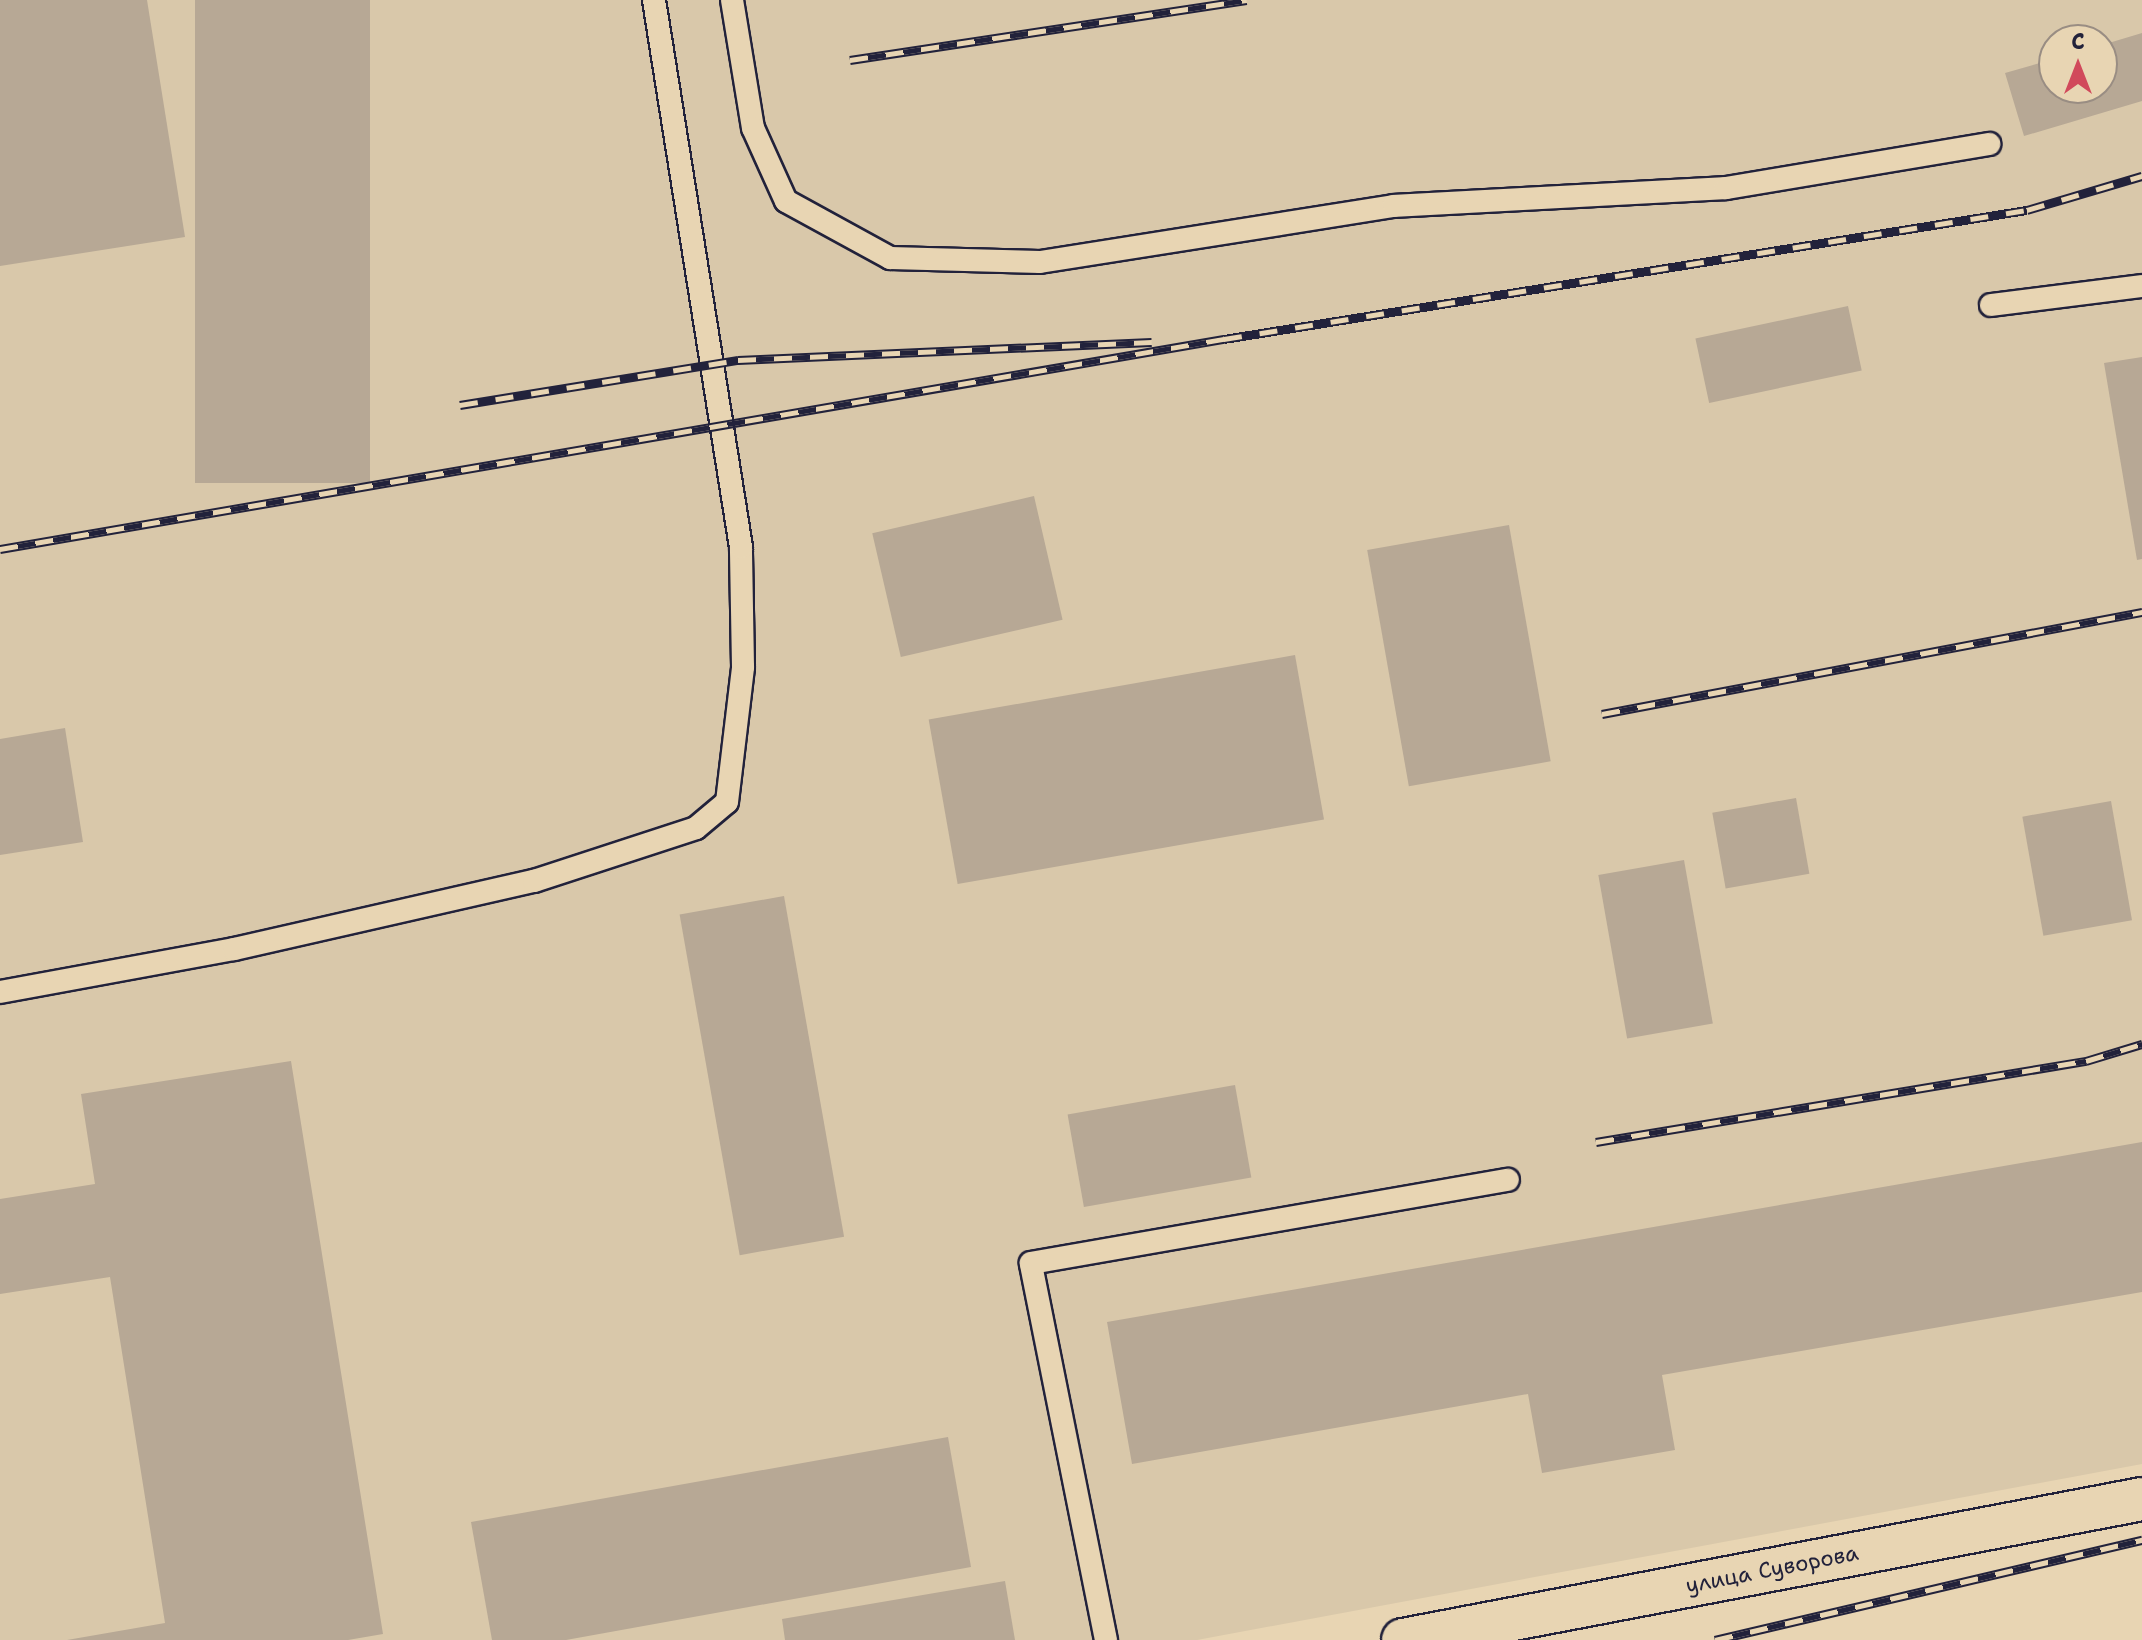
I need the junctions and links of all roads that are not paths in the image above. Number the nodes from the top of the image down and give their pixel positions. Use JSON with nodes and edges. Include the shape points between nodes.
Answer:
{"nodes":[{"id":1,"x":654,"y":0,"type":"edge"},
{"id":2,"x":732,"y":0,"type":"edge"},
{"id":3,"x":1989,"y":144,"type":"dead end"},
{"id":4,"x":2142,"y":286,"type":"edge"},
{"id":5,"x":1991,"y":305,"type":"dead end"},
{"id":6,"x":0,"y":992,"type":"edge"},
{"id":7,"x":1508,"y":1180,"type":"dead end"},
{"id":8,"x":2142,"y":1499,"type":"edge"},
{"id":9,"x":1106,"y":1640,"type":"edge"},
{"id":10,"x":1403,"y":1640,"type":"edge"}],
"edges":[{"from":1,"to":6,"type":"lane","via":[[741,547],[743,667],[727,802],[696,828],[534,881],[234,949]]},
{"from":2,"to":3,"type":"lane","via":[[753,128],[786,201],[890,258],[1040,262],[1394,206],[1726,188]]},
{"from":4,"to":5,"type":"lane"},
{"from":7,"to":9,"type":"lane","via":[[1031,1263]]},
{"from":8,"to":10,"type":"street","name":"улица Суворова"}]}
